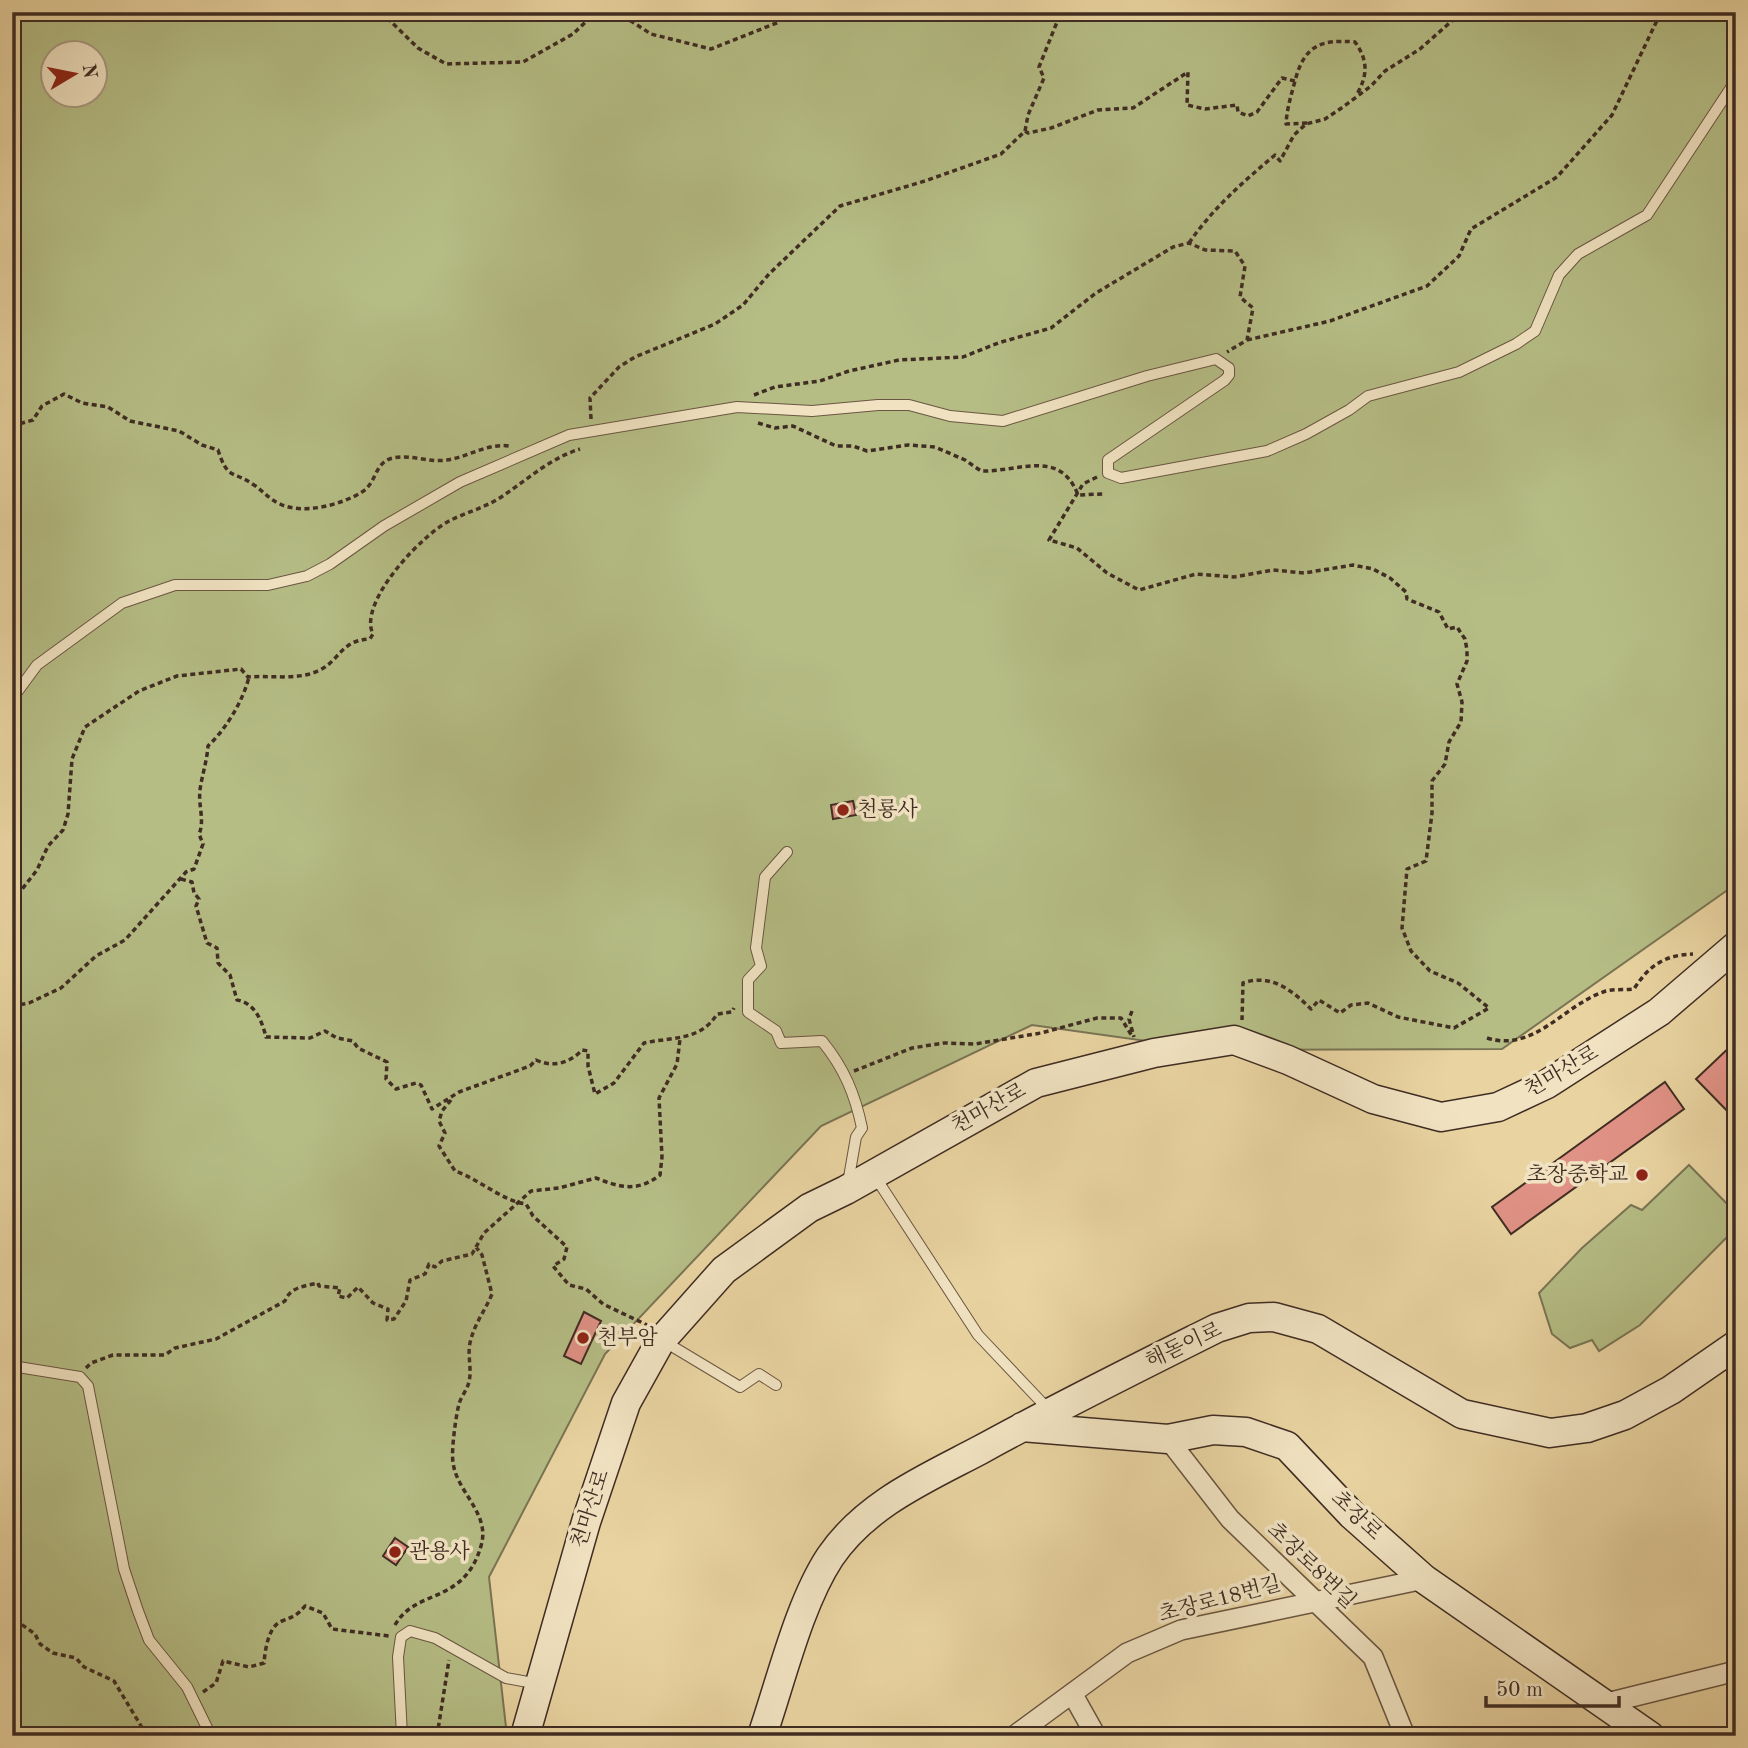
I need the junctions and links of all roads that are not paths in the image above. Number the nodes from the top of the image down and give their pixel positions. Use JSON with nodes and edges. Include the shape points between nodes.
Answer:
{"nodes":[{"id":1,"x":1736,"y":80,"type":"edge"},
{"id":2,"x":12,"y":699,"type":"edge"},
{"id":3,"x":787,"y":852,"type":"dead end"},
{"id":4,"x":1729,"y":939,"type":"edge"},
{"id":5,"x":874,"y":1174,"type":"junction"},
{"id":6,"x":846,"y":1190,"type":"junction"},
{"id":7,"x":666,"y":1336,"type":"junction"},
{"id":8,"x":1736,"y":1345,"type":"edge"},
{"id":9,"x":12,"y":1366,"type":"edge"},
{"id":10,"x":776,"y":1385,"type":"dead end"},
{"id":11,"x":1051,"y":1412,"type":"junction"},
{"id":12,"x":1021,"y":1427,"type":"junction"},
{"id":13,"x":1168,"y":1439,"type":"junction"},
{"id":14,"x":1423,"y":1579,"type":"junction"},
{"id":15,"x":1313,"y":1600,"type":"junction"},
{"id":16,"x":1736,"y":1671,"type":"edge"},
{"id":17,"x":539,"y":1684,"type":"junction"},
{"id":18,"x":1073,"y":1695,"type":"junction"},
{"id":19,"x":1603,"y":1704,"type":"junction"},
{"id":20,"x":211,"y":1736,"type":"edge"},
{"id":21,"x":402,"y":1736,"type":"edge"},
{"id":22,"x":526,"y":1736,"type":"edge"},
{"id":23,"x":762,"y":1736,"type":"edge"},
{"id":24,"x":1014,"y":1736,"type":"edge"},
{"id":25,"x":1096,"y":1736,"type":"edge"},
{"id":26,"x":1405,"y":1736,"type":"edge"},
{"id":27,"x":1650,"y":1736,"type":"edge"}],
"edges":[{"from":1,"to":2,"type":"lane","via":[[1647,215],[1578,254],[1559,275],[1535,331],[1459,372],[1368,396],[1306,434],[1267,451],[1121,478],[1108,473],[1108,460],[1225,380],[1228,368],[1216,359],[1003,421],[950,416],[909,405],[812,411],[737,407],[569,435],[460,482],[307,576],[268,585],[175,585],[122,603],[37,665]]},
{"from":3,"to":6,"type":"lane","via":[[765,877],[756,948],[761,966],[748,980],[748,1012],[776,1031],[781,1043],[822,1041],[846,1076],[857,1099],[862,1128],[856,1137]]},
{"from":4,"to":5,"type":"street","name":"천마산로","via":[[1659,1012],[1547,1084],[1498,1107],[1441,1117],[1373,1099],[1240,1042],[1154,1053],[1036,1083]]},
{"from":5,"to":6,"type":"street","name":"천마산로"},
{"from":5,"to":11,"type":"lane","via":[[978,1335]]},
{"from":6,"to":7,"type":"street","name":"천마산로","via":[[809,1208],[724,1270]]},
{"from":7,"to":10,"type":"lane","via":[[740,1387],[759,1374]]},
{"from":7,"to":17,"type":"street","name":"천마산로","via":[[626,1403]]},
{"from":8,"to":11,"type":"street","name":"해돋이로","via":[[1625,1415],[1587,1428],[1550,1433],[1462,1414],[1318,1329],[1274,1317],[1249,1318],[1217,1328]]},
{"from":9,"to":20,"type":"lane","via":[[80,1377],[91,1394],[124,1569],[149,1640],[191,1695]]},
{"from":11,"to":12,"type":"street","name":"해돋이로"},
{"from":12,"to":13,"type":"street","name":"초장로"},
{"from":12,"to":23,"type":"street","name":"해돋이로","via":[[883,1503],[831,1555],[816,1581]]},
{"from":13,"to":14,"type":"street","name":"초장로","via":[[1213,1430],[1246,1432],[1287,1446],[1352,1515]]},
{"from":13,"to":15,"type":"street","name":"초장로8번길","via":[[1230,1520]]},
{"from":14,"to":15,"type":"street","name":"초장로18번길"},
{"from":14,"to":19,"type":"street","name":"초장로"},
{"from":15,"to":18,"type":"street","name":"초장로18번길","via":[[1181,1630],[1128,1653]]},
{"from":15,"to":26,"type":"street","name":"초장로8번길","via":[[1373,1657]]},
{"from":16,"to":19,"type":"street"},
{"from":17,"to":21,"type":"lane","via":[[506,1678],[435,1638],[410,1631],[401,1637],[398,1657]]},
{"from":17,"to":22,"type":"street","name":"천마산로"},
{"from":18,"to":24,"type":"street","name":"초장로18번길"},
{"from":18,"to":25,"type":"street"},
{"from":19,"to":27,"type":"street","name":"초장로"}]}
